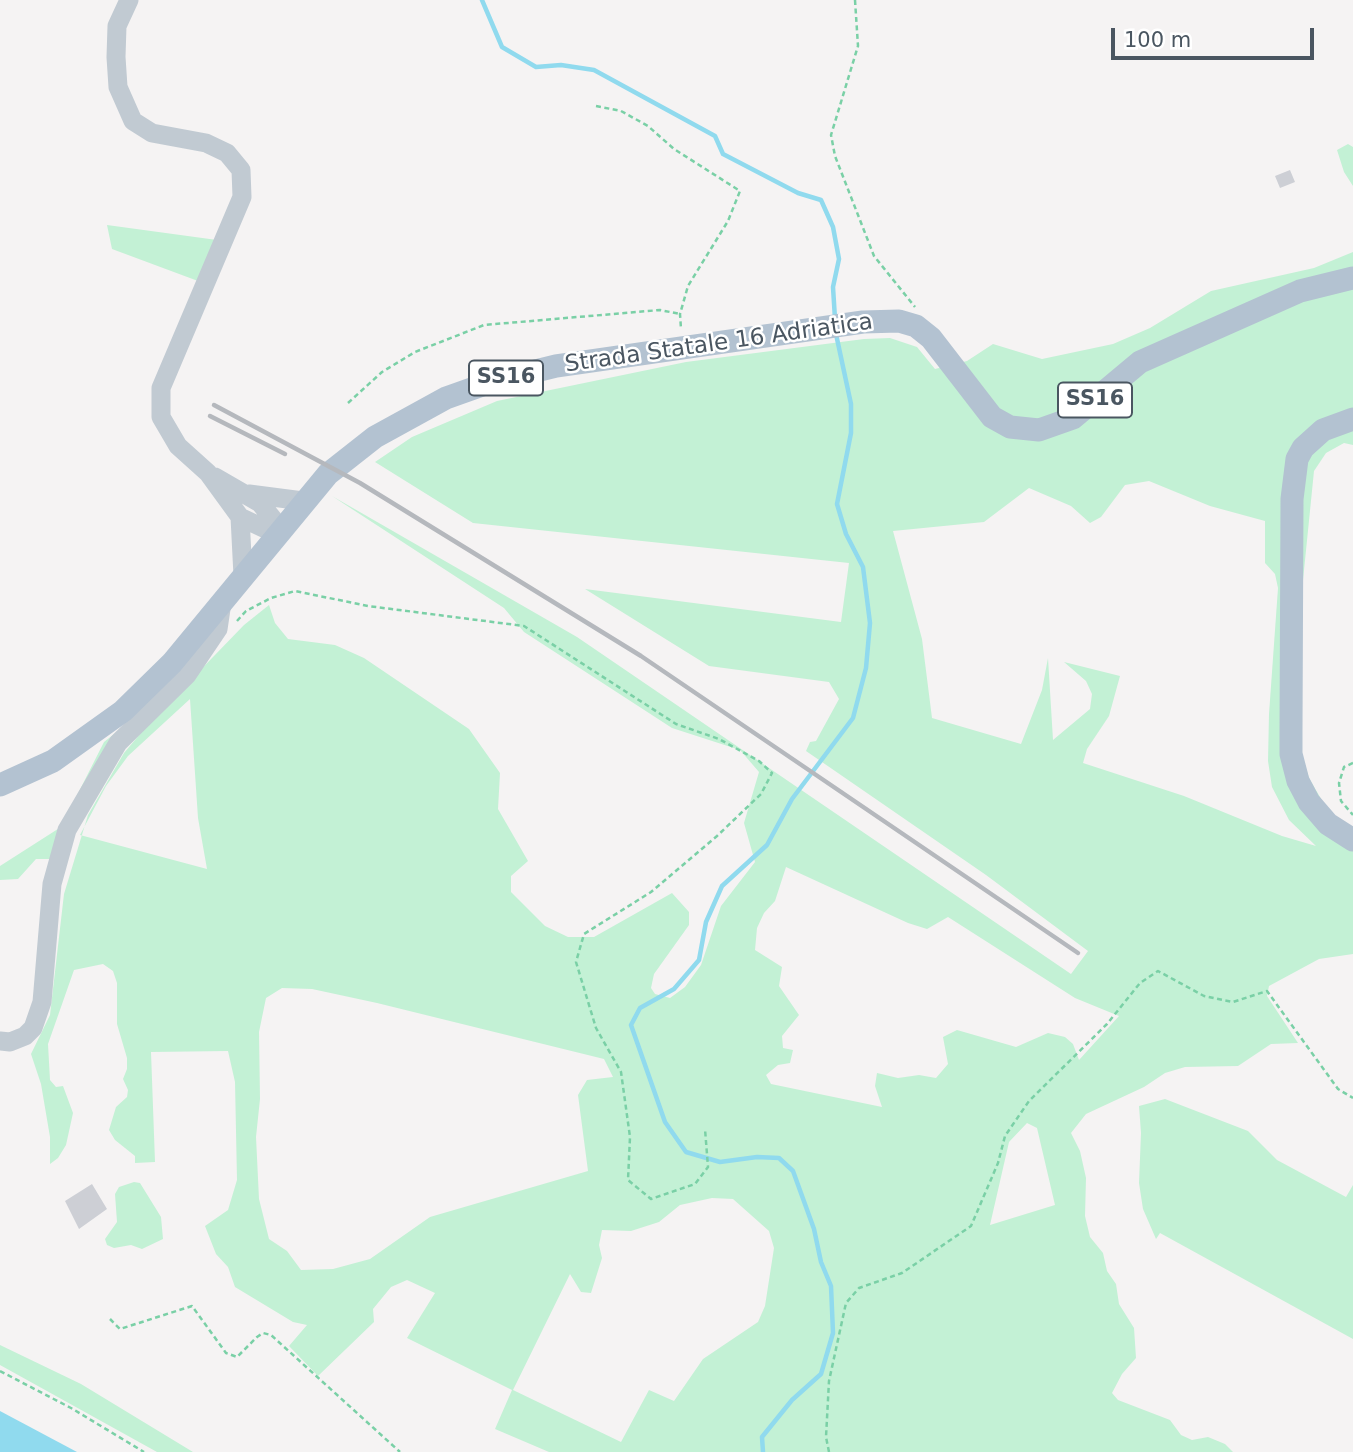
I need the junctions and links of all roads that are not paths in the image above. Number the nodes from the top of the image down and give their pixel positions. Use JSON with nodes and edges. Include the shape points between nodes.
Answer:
{"nodes":[{"id":1,"x":129,"y":0,"type":"edge"},
{"id":2,"x":1353,"y":278,"type":"edge"},
{"id":3,"x":1353,"y":419,"type":"edge"},
{"id":4,"x":208,"y":473,"type":"junction"},
{"id":5,"x":248,"y":494,"type":"junction"},
{"id":6,"x":307,"y":497,"type":"junction"},
{"id":7,"x":240,"y":517,"type":"junction"},
{"id":8,"x":276,"y":534,"type":"junction"},
{"id":9,"x":243,"y":576,"type":"junction"},
{"id":10,"x":222,"y":603,"type":"junction"},
{"id":11,"x":161,"y":675,"type":"junction"},
{"id":12,"x":160,"y":704,"type":"junction"},
{"id":13,"x":0,"y":785,"type":"edge"},
{"id":14,"x":1353,"y":840,"type":"edge"},
{"id":15,"x":0,"y":1041,"type":"edge"}],
"edges":[{"from":1,"to":4,"type":"street","via":[[117,26],[116,57],[118,87],[133,121],[152,133],[206,143],[227,153],[241,170],[242,198],[161,388],[161,418],[178,446]]},
{"from":2,"to":6,"type":"main road","name":"Strada Statale 16 Adriatica","number":"SS16","via":[[1300,291],[1140,362],[1073,418],[1039,430],[1010,427],[992,417],[931,338],[916,326],[899,321],[863,322],[556,366],[491,382],[404,418],[347,458]]},
{"from":3,"to":14,"type":"main road","via":[[1323,430],[1297,460],[1292,499],[1291,741],[1298,781],[1309,802],[1328,824]]},
{"from":4,"to":5,"type":"street"},
{"from":4,"to":7,"type":"street"},
{"from":5,"to":6,"type":"street"},
{"from":5,"to":8,"type":"street","via":[[273,519]]},
{"from":6,"to":8,"type":"main road","name":"Strada Statale 16 Adriatica","number":"SS16"},
{"from":7,"to":8,"type":"street"},
{"from":7,"to":9,"type":"street"},
{"from":8,"to":9,"type":"main road","name":"Strada Statale 16 Adriatica","number":"SS16"},
{"from":9,"to":10,"type":"main road","number":"SS16"},
{"from":10,"to":11,"type":"main road","number":"SS16"},
{"from":10,"to":12,"type":"street","via":[[218,629],[187,675]]},
{"from":11,"to":12,"type":"street","via":[[165,687]]},
{"from":11,"to":13,"type":"main road","number":"SS16","via":[[82,743]]},
{"from":12,"to":15,"type":"street","via":[[118,743],[67,830],[52,884],[42,1002],[33,1028],[20,1040]]}]}
